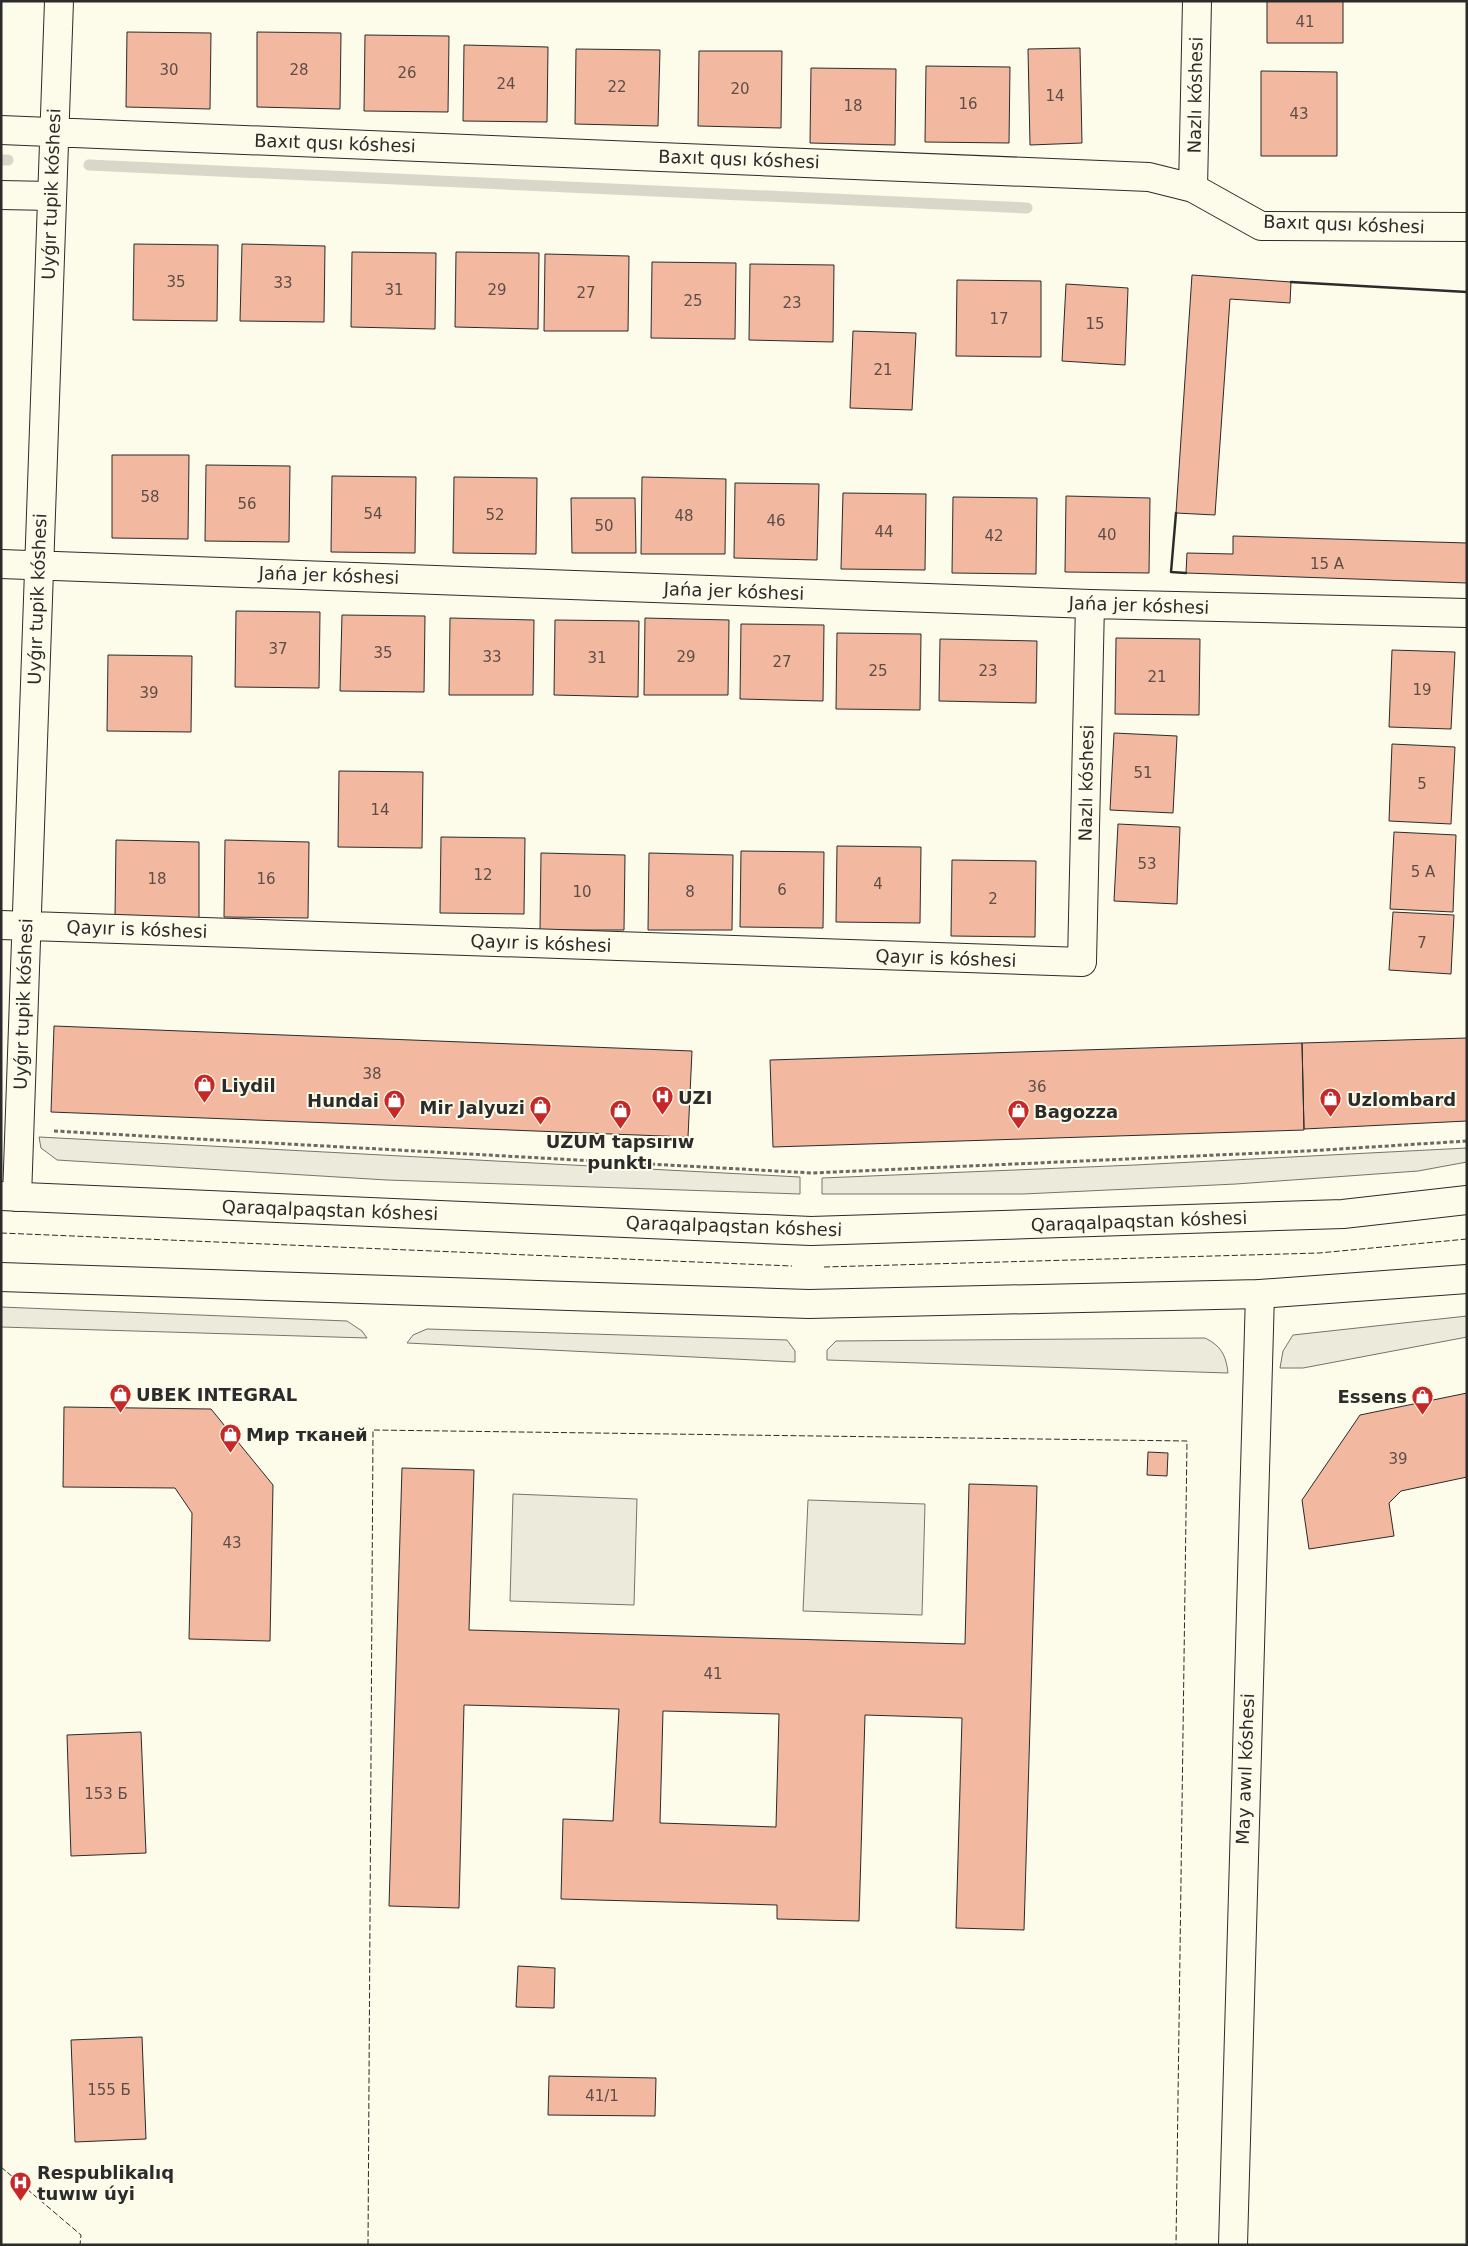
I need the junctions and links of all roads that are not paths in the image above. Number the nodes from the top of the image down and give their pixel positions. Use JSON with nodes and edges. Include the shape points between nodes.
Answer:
{"nodes":[{"id":1,"x":59,"y":1,"type":"edge"},
{"id":2,"x":1197,"y":1,"type":"edge"},
{"id":3,"x":1,"y":130,"type":"edge"},
{"id":4,"x":53,"y":131,"type":"junction"},
{"id":5,"x":1193,"y":188,"type":"junction"},
{"id":6,"x":1,"y":195,"type":"edge"},
{"id":7,"x":51,"y":196,"type":"junction"},
{"id":8,"x":1467,"y":227,"type":"edge"},
{"id":9,"x":1,"y":564,"type":"edge"},
{"id":10,"x":38,"y":564,"type":"junction"},
{"id":11,"x":1090,"y":604,"type":"junction"},
{"id":12,"x":1467,"y":613,"type":"edge"},
{"id":13,"x":14,"y":925,"type":"edge"},
{"id":14,"x":1082,"y":962,"type":"joint"},
{"id":15,"x":9,"y":1196,"type":"edge"},
{"id":16,"x":1467,"y":1200,"type":"edge"},
{"id":17,"x":1,"y":1277,"type":"edge"},
{"id":18,"x":1467,"y":1279,"type":"edge"},
{"id":19,"x":1260,"y":1294,"type":"junction"},
{"id":20,"x":1232,"y":2245,"type":"edge"}],
"edges":[{"from":1,"to":4,"type":"street","name":"Uyǵır tupik kóshesi"},
{"from":2,"to":5,"type":"street","name":"Nazlı kóshesi"},
{"from":3,"to":4,"type":"street","name":"Baxıt qusı kóshesi"},
{"from":4,"to":5,"type":"street","name":"Baxıt qusı kóshesi","via":[[1149,176]]},
{"from":4,"to":7,"type":"street","name":"Uyǵır tupik kóshesi"},
{"from":5,"to":8,"type":"street","name":"Baxıt qusı kóshesi","via":[[1261,226]]},
{"from":6,"to":7,"type":"street"},
{"from":7,"to":10,"type":"street","name":"Uyǵır tupik kóshesi"},
{"from":9,"to":10,"type":"street","name":"Jańa jer kóshesi"},
{"from":10,"to":11,"type":"street","name":"Jańa jer kóshesi"},
{"from":10,"to":13,"type":"street","name":"Uyǵır tupik kóshesi"},
{"from":11,"to":12,"type":"street","name":"Jańa jer kóshesi"},
{"from":11,"to":14,"type":"street","name":"Nazlı kóshesi"},
{"from":13,"to":14,"type":"street","name":"Qayır is kóshesi"},
{"from":13,"to":15,"type":"street","name":"Uyǵır tupik kóshesi","via":[[19,1129]]},
{"from":15,"to":16,"type":"street","name":"Qaraqalpaqstan kóshesi","via":[[811,1231],[1343,1214]]},
{"from":17,"to":19,"type":"street","via":[[810,1304]]},
{"from":18,"to":19,"type":"street"},
{"from":19,"to":20,"type":"street","name":"May awıl kóshesi"}]}
